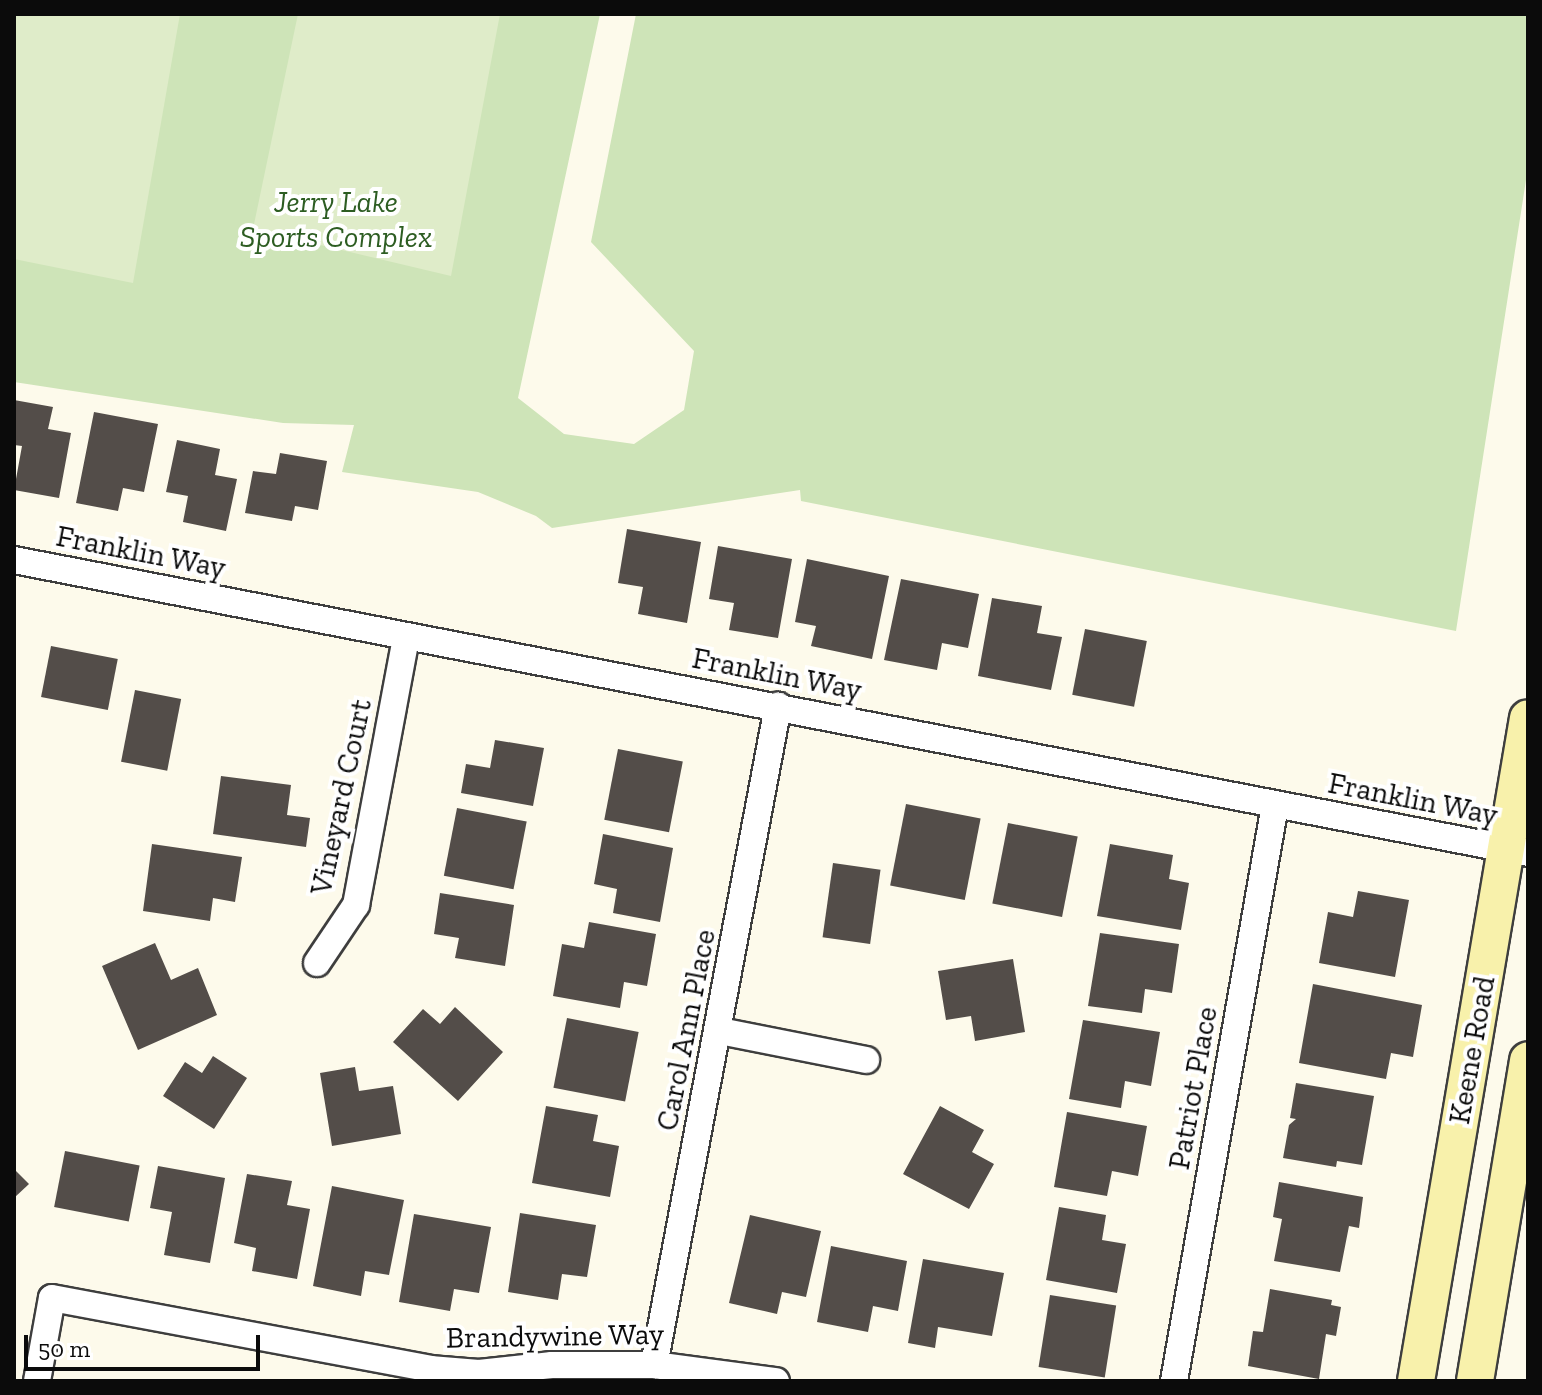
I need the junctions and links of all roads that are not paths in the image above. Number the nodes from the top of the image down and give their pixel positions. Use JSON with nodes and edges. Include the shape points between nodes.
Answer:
{"nodes":[{"id":1,"x":14,"y":560,"type":"edge"},
{"id":2,"x":406,"y":637,"type":"junction"},
{"id":3,"x":778,"y":706,"type":"junction"},
{"id":4,"x":1528,"y":718,"type":"edge"},
{"id":5,"x":1275,"y":805,"type":"junction"},
{"id":6,"x":1517,"y":851,"type":"edge"},
{"id":7,"x":317,"y":963,"type":"dead end"},
{"id":8,"x":720,"y":1031,"type":"junction"},
{"id":9,"x":866,"y":1060,"type":"dead end"},
{"id":10,"x":1528,"y":1060,"type":"edge"},
{"id":11,"x":654,"y":1365,"type":"junction"},
{"id":12,"x":37,"y":1381,"type":"edge"},
{"id":13,"x":776,"y":1381,"type":"edge"},
{"id":14,"x":1174,"y":1381,"type":"edge"},
{"id":15,"x":1416,"y":1381,"type":"edge"},
{"id":16,"x":1475,"y":1381,"type":"edge"}],
"edges":[{"from":1,"to":2,"type":"street","name":"Franklin Way"},
{"from":2,"to":3,"type":"street","name":"Franklin Way"},
{"from":2,"to":7,"type":"street","name":"Vineyard Court","via":[[356,905]]},
{"from":3,"to":5,"type":"street","name":"Franklin Way"},
{"from":3,"to":8,"type":"street","name":"Carol Ann Place"},
{"from":4,"to":6,"type":"main road","name":"Keene Road"},
{"from":5,"to":6,"type":"street","name":"Franklin Way"},
{"from":5,"to":14,"type":"street","name":"Patriot Place"},
{"from":6,"to":15,"type":"main road","name":"Keene Road"},
{"from":8,"to":9,"type":"street"},
{"from":8,"to":11,"type":"street","name":"Carol Ann Place"},
{"from":10,"to":16,"type":"main road","name":"Keene Road"},
{"from":11,"to":12,"type":"street","name":"Brandywine Way","via":[[552,1365],[479,1373],[430,1369],[52,1298]]},
{"from":11,"to":13,"type":"street","name":"Brandywine Way"}]}
